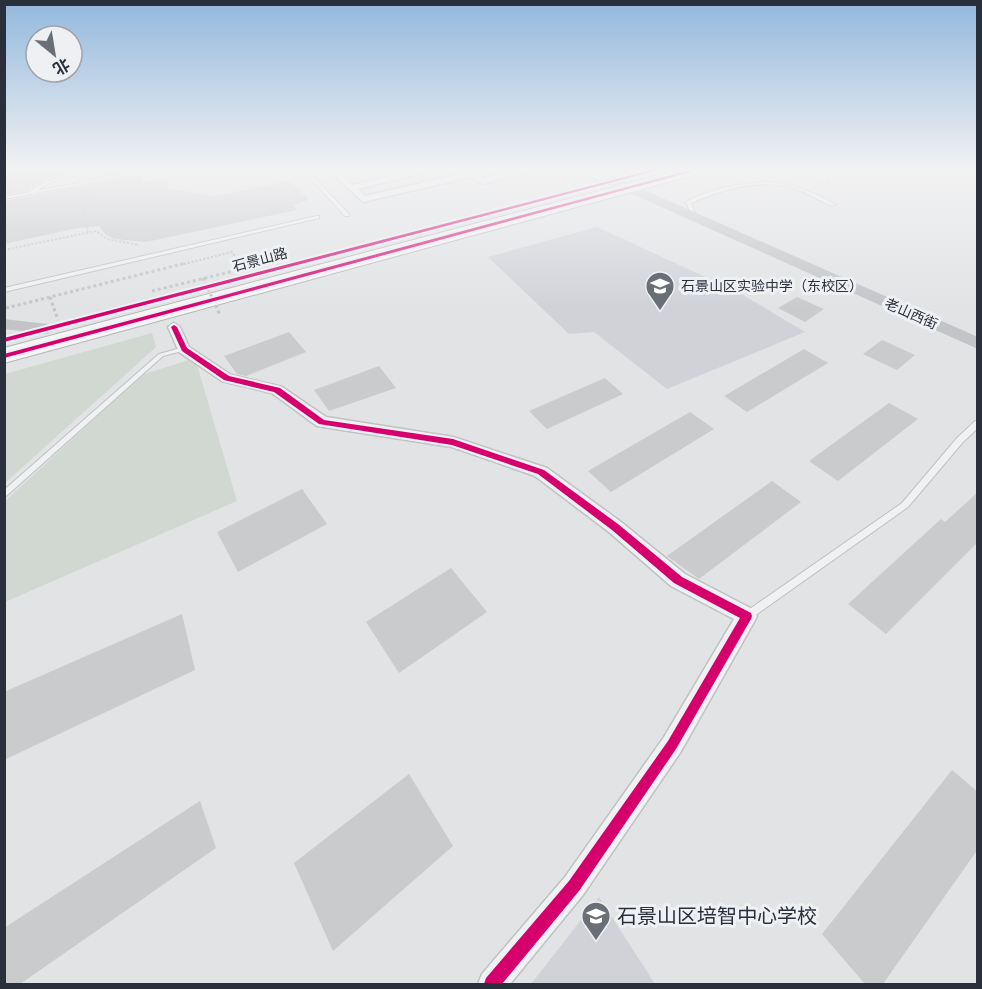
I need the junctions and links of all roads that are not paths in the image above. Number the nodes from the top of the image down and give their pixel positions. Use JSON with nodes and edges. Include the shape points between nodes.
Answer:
{"nodes":[{"id":1,"x":491,"y":215,"type":"edge"},
{"id":2,"x":513,"y":215,"type":"edge"},
{"id":3,"x":694,"y":216,"type":"edge"},
{"id":4,"x":317,"y":217,"type":"dead end"},
{"id":5,"x":4,"y":290,"type":"edge"},
{"id":6,"x":4,"y":324,"type":"edge"},
{"id":7,"x":53,"y":325,"type":"junction"},
{"id":8,"x":174,"y":327,"type":"dead end"},
{"id":9,"x":4,"y":340,"type":"edge"},
{"id":10,"x":978,"y":344,"type":"edge"},
{"id":11,"x":184,"y":350,"type":"junction"},
{"id":12,"x":4,"y":356,"type":"edge"},
{"id":13,"x":978,"y":423,"type":"edge"},
{"id":14,"x":4,"y":495,"type":"edge"},
{"id":15,"x":747,"y":616,"type":"junction"},
{"id":16,"x":492,"y":984,"type":"edge"}],
"edges":[{"from":1,"to":7,"type":"highway","name":"石景山路","via":[[245,272]]},
{"from":2,"to":12,"type":"highway","name":"石景山路"},
{"from":3,"to":10,"type":"street","name":"老山西街"},
{"from":4,"to":5,"type":"lane"},
{"from":6,"to":7,"type":"street"},
{"from":7,"to":9,"type":"highway","name":"石景山路"},
{"from":8,"to":11,"type":"street"},
{"from":11,"to":14,"type":"lane","via":[[161,355]]},
{"from":11,"to":15,"type":"street","via":[[227,378],[277,390],[322,422],[453,442],[541,472],[678,580]]},
{"from":13,"to":15,"type":"lane","via":[[905,505]]},
{"from":15,"to":16,"type":"street","via":[[672,745],[574,886]]}]}
